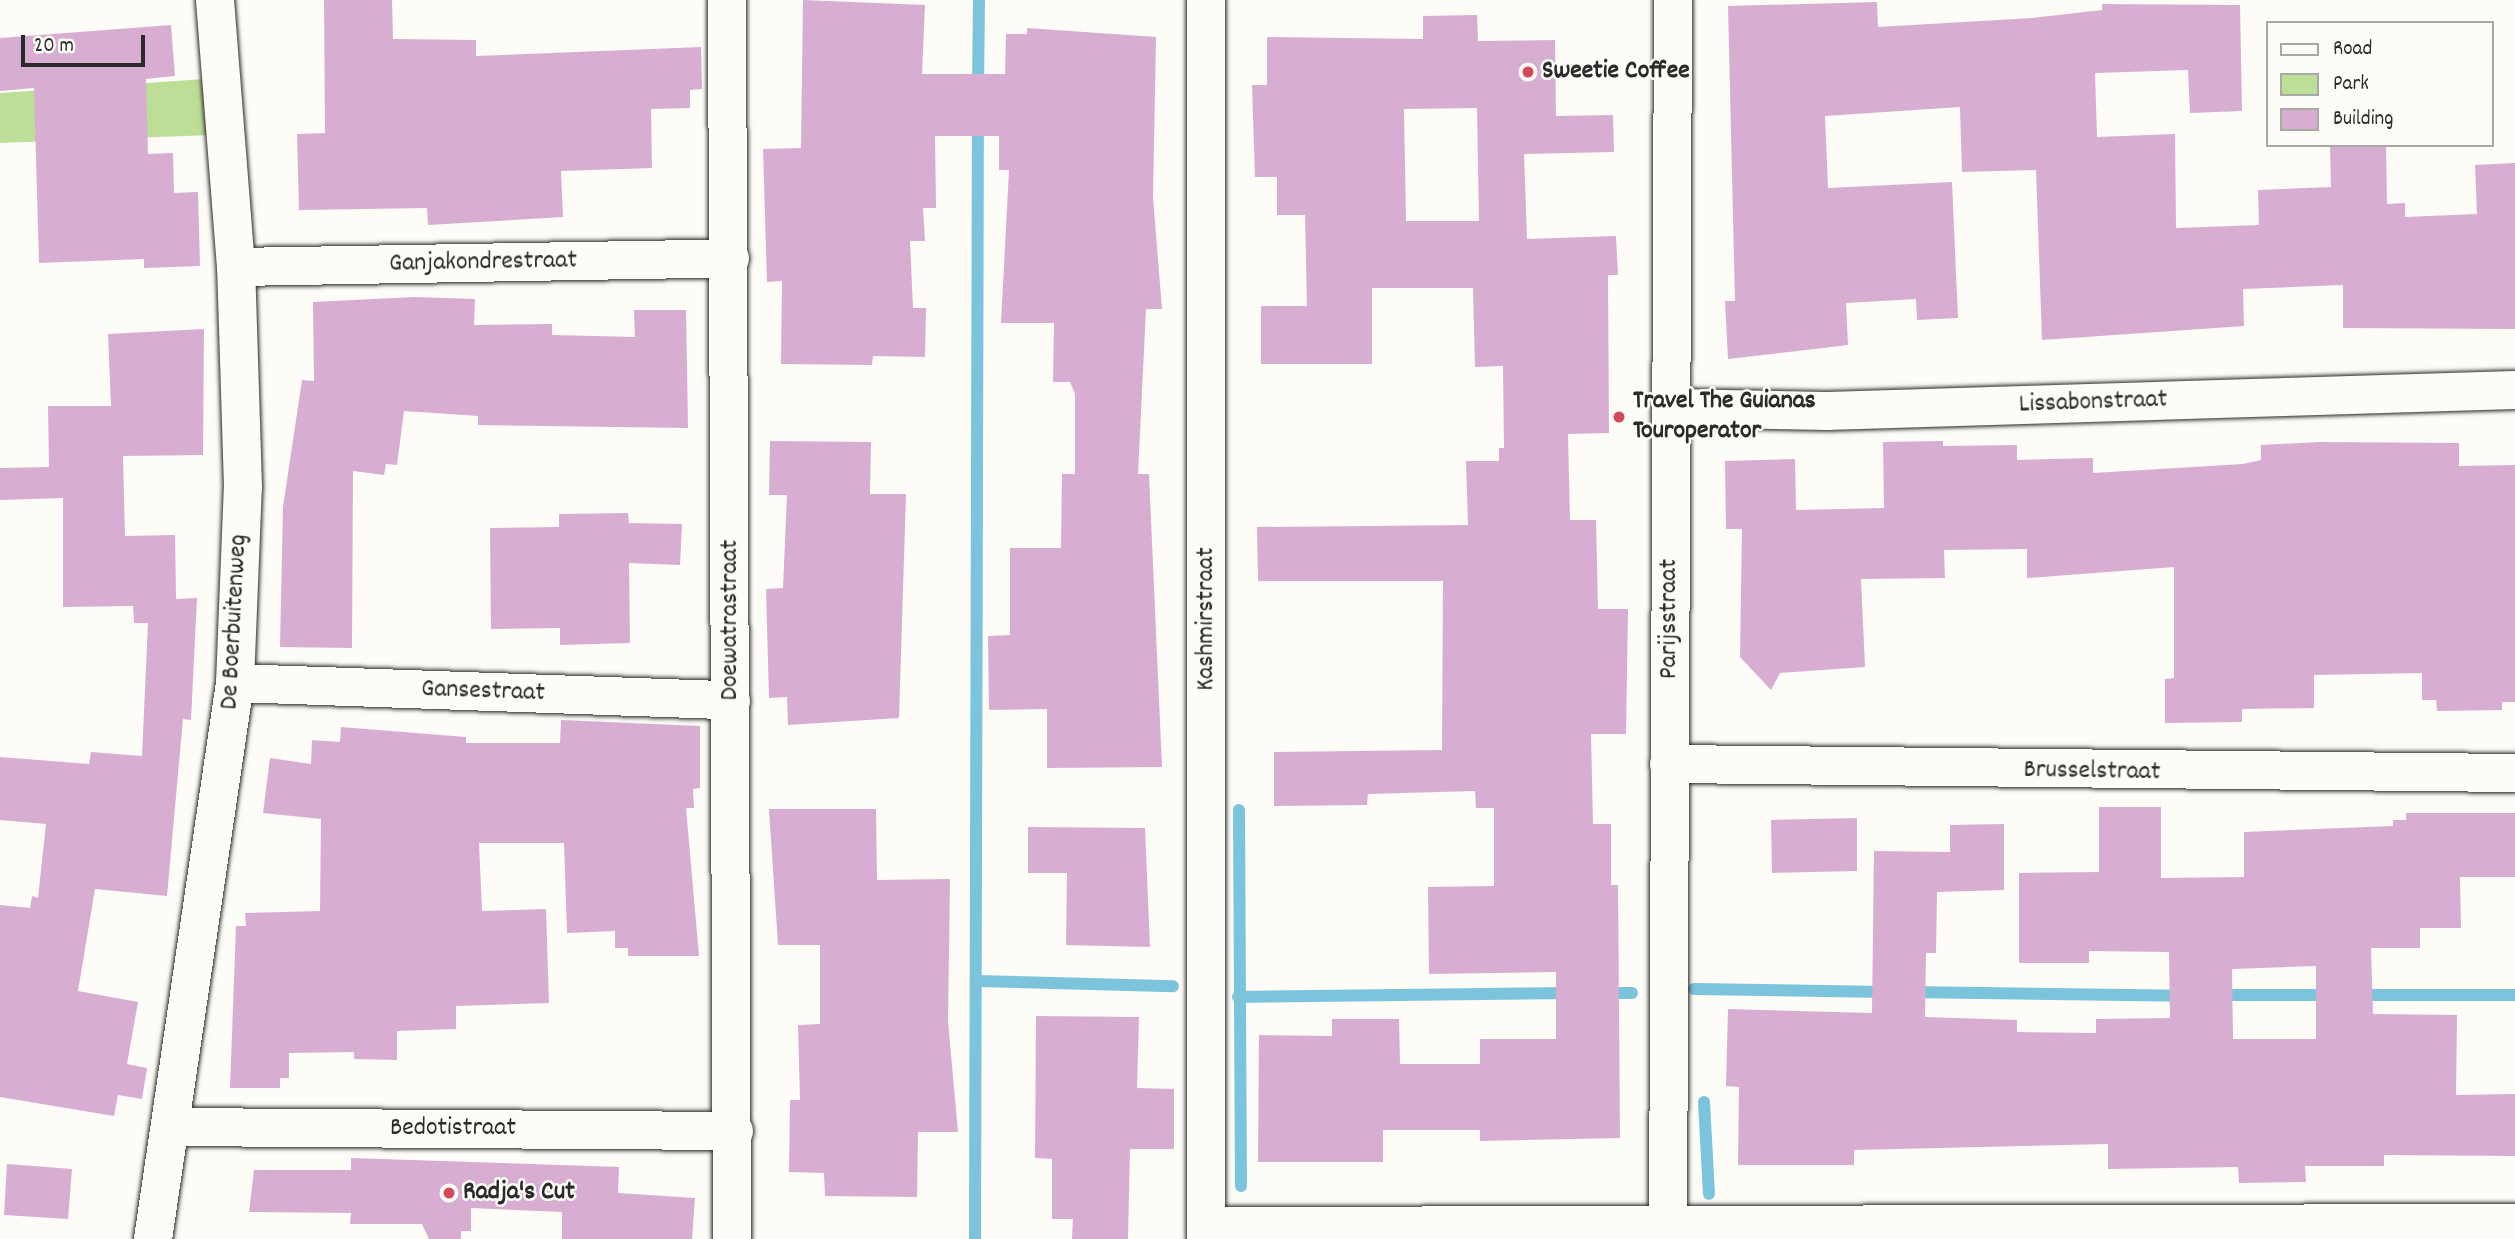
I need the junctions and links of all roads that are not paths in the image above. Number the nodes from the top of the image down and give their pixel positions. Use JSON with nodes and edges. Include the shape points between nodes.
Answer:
{"nodes":[{"id":1,"x":215,"y":0,"type":"edge"},
{"id":2,"x":727,"y":0,"type":"edge"},
{"id":3,"x":1206,"y":0,"type":"edge"},
{"id":4,"x":1673,"y":0,"type":"edge"},
{"id":5,"x":730,"y":258,"type":"junction"},
{"id":6,"x":236,"y":267,"type":"junction"},
{"id":7,"x":2515,"y":390,"type":"edge"},
{"id":8,"x":1671,"y":408,"type":"junction"},
{"id":9,"x":234,"y":683,"type":"junction"},
{"id":10,"x":731,"y":700,"type":"junction"},
{"id":11,"x":1669,"y":764,"type":"junction"},
{"id":12,"x":2515,"y":773,"type":"edge"},
{"id":13,"x":172,"y":1127,"type":"junction"},
{"id":14,"x":734,"y":1131,"type":"junction"},
{"id":15,"x":2515,"y":1223,"type":"edge"},
{"id":16,"x":1668,"y":1232,"type":"edge"},
{"id":17,"x":1206,"y":1233,"type":"edge"},
{"id":18,"x":2096,"y":1233,"type":"edge"},
{"id":19,"x":152,"y":1239,"type":"edge"},
{"id":20,"x":732,"y":1239,"type":"edge"}],
"edges":[{"from":1,"to":6,"type":"street","name":"De Boerbuitenweg"},
{"from":2,"to":5,"type":"street","name":"Doewatrastraat"},
{"from":3,"to":17,"type":"street","name":"Kashmirstraat"},
{"from":4,"to":8,"type":"street","name":"Parijsstraat"},
{"from":5,"to":6,"type":"street","name":"Ganjakondrestraat"},
{"from":5,"to":10,"type":"street","name":"Doewatrastraat"},
{"from":6,"to":9,"type":"street","name":"De Boerbuitenweg","via":[[243,487]]},
{"from":7,"to":8,"type":"street","name":"Lissabonstraat","via":[[1827,411]]},
{"from":8,"to":11,"type":"street","name":"Parijsstraat"},
{"from":9,"to":10,"type":"street","name":"Gansestraat"},
{"from":9,"to":13,"type":"street","name":"De Boerbuitenweg"},
{"from":10,"to":14,"type":"street","name":"Doewatrastraat"},
{"from":11,"to":12,"type":"street","name":"Brusselstraat"},
{"from":11,"to":16,"type":"street","name":"Parijsstraat"},
{"from":13,"to":14,"type":"street","name":"Bedotistraat"},
{"from":13,"to":19,"type":"street","name":"De Boerbuitenweg"},
{"from":14,"to":20,"type":"street","name":"Doewatrastraat"},
{"from":15,"to":18,"type":"street"},
{"from":16,"to":17,"type":"street"},
{"from":16,"to":18,"type":"street"}]}
